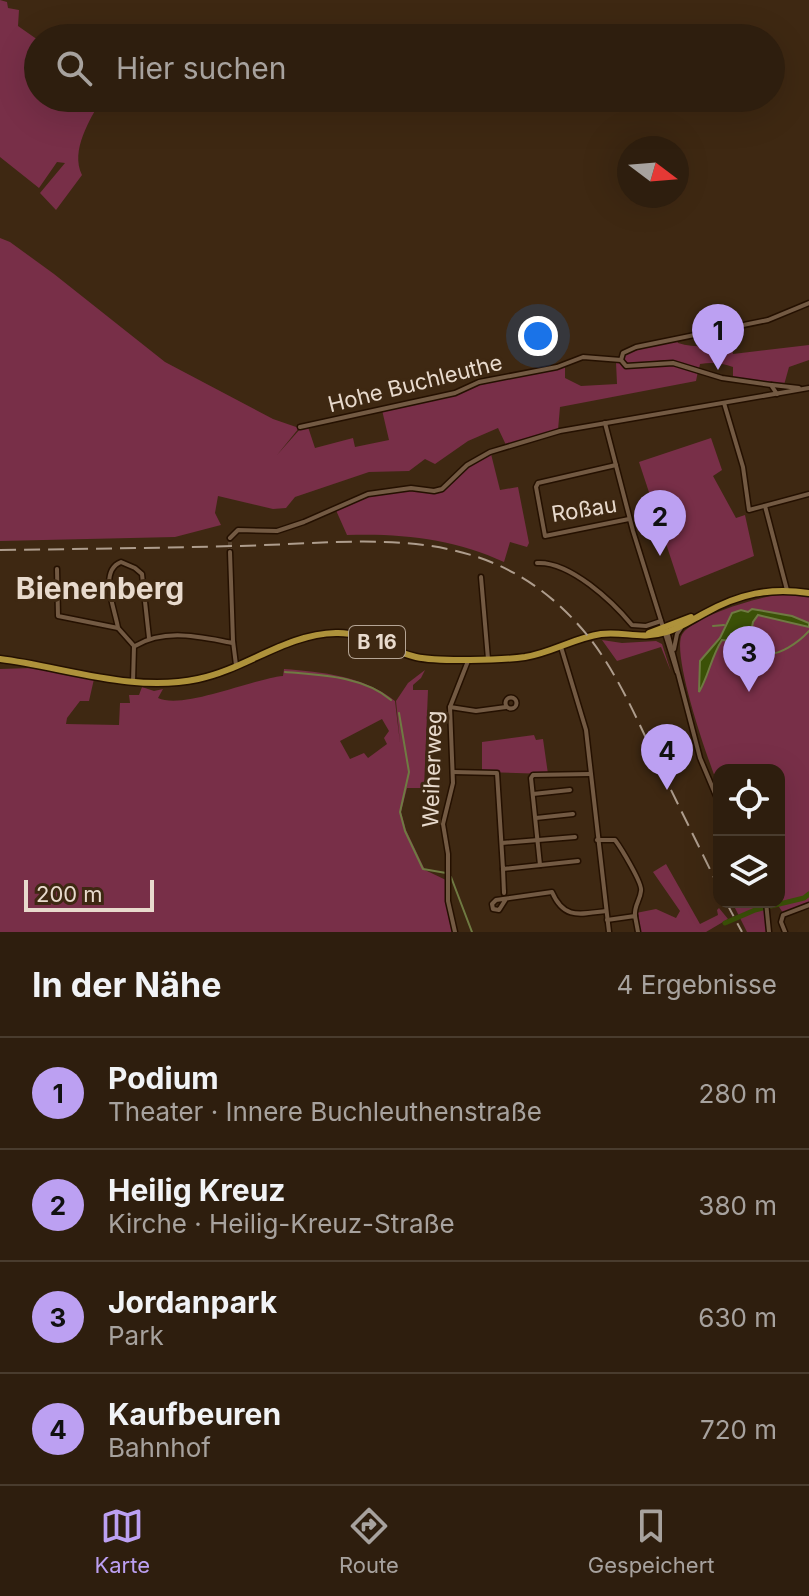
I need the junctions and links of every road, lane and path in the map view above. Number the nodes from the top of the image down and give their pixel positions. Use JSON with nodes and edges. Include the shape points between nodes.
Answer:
{"nodes":[{"id":1,"x":809,"y":303,"type":"edge"},
{"id":2,"x":621,"y":360,"type":"junction"},
{"id":3,"x":771,"y":385,"type":"junction"},
{"id":4,"x":807,"y":388,"type":"edge"},
{"id":5,"x":777,"y":394,"type":"junction"},
{"id":6,"x":724,"y":403,"type":"junction"},
{"id":7,"x":605,"y":423,"type":"junction"},
{"id":8,"x":300,"y":427,"type":"dead end"},
{"id":9,"x":616,"y":465,"type":"junction"},
{"id":10,"x":809,"y":496,"type":"edge"},
{"id":11,"x":765,"y":506,"type":"junction"},
{"id":12,"x":629,"y":519,"type":"junction"},
{"id":13,"x":230,"y":538,"type":"dead end"},
{"id":14,"x":230,"y":552,"type":"tunnel mouth"},
{"id":15,"x":537,"y":563,"type":"dead end"},
{"id":16,"x":57,"y":569,"type":"dead end"},
{"id":17,"x":481,"y":577,"type":"dead end"},
{"id":18,"x":787,"y":590,"type":"junction"},
{"id":19,"x":809,"y":593,"type":"edge"},
{"id":20,"x":706,"y":612,"type":"junction"},
{"id":21,"x":685,"y":625,"type":"junction"},
{"id":22,"x":118,"y":628,"type":"junction"},
{"id":23,"x":663,"y":628,"type":"junction"},
{"id":24,"x":149,"y":638,"type":"junction"},
{"id":25,"x":233,"y":643,"type":"junction"},
{"id":26,"x":134,"y":646,"type":"junction"},
{"id":27,"x":561,"y":647,"type":"junction"},
{"id":28,"x":674,"y":651,"type":"junction"},
{"id":29,"x":0,"y":659,"type":"edge"},
{"id":30,"x":469,"y":659,"type":"junction"},
{"id":31,"x":488,"y":659,"type":"junction"},
{"id":32,"x":237,"y":667,"type":"junction"},
{"id":33,"x":677,"y":672,"type":"junction"},
{"id":34,"x":133,"y":682,"type":"junction"},
{"id":35,"x":450,"y":707,"type":"junction"},
{"id":36,"x":506,"y":707,"type":"dead end"},
{"id":37,"x":453,"y":772,"type":"junction"},
{"id":38,"x":590,"y":774,"type":"junction"},
{"id":39,"x":713,"y":789,"type":"edge"},
{"id":40,"x":570,"y":790,"type":"dead end"},
{"id":41,"x":532,"y":794,"type":"junction"},
{"id":42,"x":573,"y":814,"type":"dead end"},
{"id":43,"x":535,"y":818,"type":"junction"},
{"id":44,"x":575,"y":837,"type":"dead end"},
{"id":45,"x":537,"y":840,"type":"junction"},
{"id":46,"x":597,"y":840,"type":"junction"},
{"id":47,"x":502,"y":843,"type":"junction"},
{"id":48,"x":578,"y":861,"type":"dead end"},
{"id":49,"x":540,"y":865,"type":"junction"},
{"id":50,"x":503,"y":869,"type":"junction"},
{"id":51,"x":504,"y":890,"type":"dead end"},
{"id":52,"x":506,"y":899,"type":"dead end"},
{"id":53,"x":809,"y":905,"type":"edge"},
{"id":54,"x":767,"y":908,"type":"edge"},
{"id":55,"x":606,"y":911,"type":"junction"},
{"id":56,"x":635,"y":916,"type":"junction"},
{"id":57,"x":607,"y":920,"type":"junction"},
{"id":58,"x":455,"y":932,"type":"edge"},
{"id":59,"x":609,"y":932,"type":"edge"},
{"id":60,"x":638,"y":932,"type":"edge"},
{"id":61,"x":769,"y":932,"type":"edge"},
{"id":62,"x":785,"y":932,"type":"edge"}],
"edges":[{"from":1,"to":2,"type":"street","via":[[768,320],[636,347]]},
{"from":2,"to":3,"type":"street","name":"Hohe Buchleuthe","via":[[626,366],[663,361]]},
{"from":2,"to":8,"type":"street","name":"Hohe Buchleuthe","via":[[583,357],[479,382],[455,393]]},
{"from":3,"to":4,"type":"street","name":"Hohe Buchleuthe"},
{"from":3,"to":5,"type":"street"},
{"from":4,"to":5,"type":"street"},
{"from":5,"to":6,"type":"street"},
{"from":6,"to":7,"type":"street"},
{"from":6,"to":11,"type":"street","via":[[749,510]]},
{"from":7,"to":9,"type":"street"},
{"from":7,"to":13,"type":"street","via":[[490,452],[434,491],[411,488],[368,494],[277,531],[238,530]]},
{"from":9,"to":12,"type":"street"},
{"from":9,"to":12,"type":"street","name":"Roßau","via":[[538,483],[545,536]]},
{"from":10,"to":11,"type":"street"},
{"from":11,"to":18,"type":"street"},
{"from":12,"to":23,"type":"street"},
{"from":14,"to":25,"type":"street"},
{"from":15,"to":23,"type":"street","via":[[557,566],[603,593],[632,625]]},
{"from":16,"to":22,"type":"street","via":[[58,616]]},
{"from":17,"to":31,"type":"street"},
{"from":18,"to":19,"type":"main road","number":"B 16"},
{"from":18,"to":20,"type":"main road","number":"B 16","via":[[751,593]]},
{"from":20,"to":21,"type":"main road","number":"B 16"},
{"from":20,"to":23,"type":"main road","number":"B 16"},
{"from":21,"to":23,"type":"main road","number":"B 16"},
{"from":21,"to":28,"type":"street"},
{"from":22,"to":24,"type":"street","via":[[108,577],[121,562],[142,574]]},
{"from":22,"to":26,"type":"street"},
{"from":23,"to":27,"type":"main road","number":"B 16","via":[[634,637],[602,634]]},
{"from":23,"to":28,"type":"street"},
{"from":23,"to":33,"type":"street"},
{"from":24,"to":25,"type":"street","via":[[180,634]]},
{"from":24,"to":26,"type":"street"},
{"from":25,"to":32,"type":"street"},
{"from":26,"to":34,"type":"street"},
{"from":27,"to":31,"type":"main road","number":"B 16","via":[[521,658]]},
{"from":27,"to":38,"type":"street","via":[[586,730]]},
{"from":28,"to":33,"type":"street"},
{"from":29,"to":34,"type":"main road","number":"B 16"},
{"from":30,"to":31,"type":"main road","number":"B 16"},
{"from":30,"to":32,"type":"main road","number":"B 16","via":[[419,658],[366,637],[333,633],[300,639]]},
{"from":30,"to":35,"type":"street","name":"Weiherweg"},
{"from":32,"to":34,"type":"main road","number":"B 16","via":[[181,682]]},
{"from":33,"to":39,"type":"street"},
{"from":35,"to":36,"type":"street"},
{"from":35,"to":37,"type":"street","name":"Weiherweg"},
{"from":37,"to":47,"type":"street","via":[[497,773]]},
{"from":37,"to":58,"type":"street","name":"Weiherweg","via":[[443,824]]},
{"from":38,"to":41,"type":"street","via":[[533,775]]},
{"from":38,"to":46,"type":"street"},
{"from":40,"to":41,"type":"street"},
{"from":41,"to":43,"type":"street"},
{"from":42,"to":43,"type":"street"},
{"from":43,"to":45,"type":"street"},
{"from":44,"to":45,"type":"street"},
{"from":45,"to":47,"type":"street"},
{"from":45,"to":49,"type":"street"},
{"from":46,"to":55,"type":"street"},
{"from":46,"to":56,"type":"street","via":[[615,840],[639,878],[642,891]]},
{"from":47,"to":50,"type":"street"},
{"from":48,"to":49,"type":"street"},
{"from":49,"to":50,"type":"street"},
{"from":50,"to":51,"type":"street"},
{"from":52,"to":55,"type":"street","via":[[552,892],[572,913]]},
{"from":53,"to":62,"type":"street","via":[[783,915]]},
{"from":54,"to":61,"type":"street"},
{"from":55,"to":57,"type":"street"},
{"from":56,"to":57,"type":"street"},
{"from":56,"to":60,"type":"street"},
{"from":57,"to":59,"type":"street"}]}
